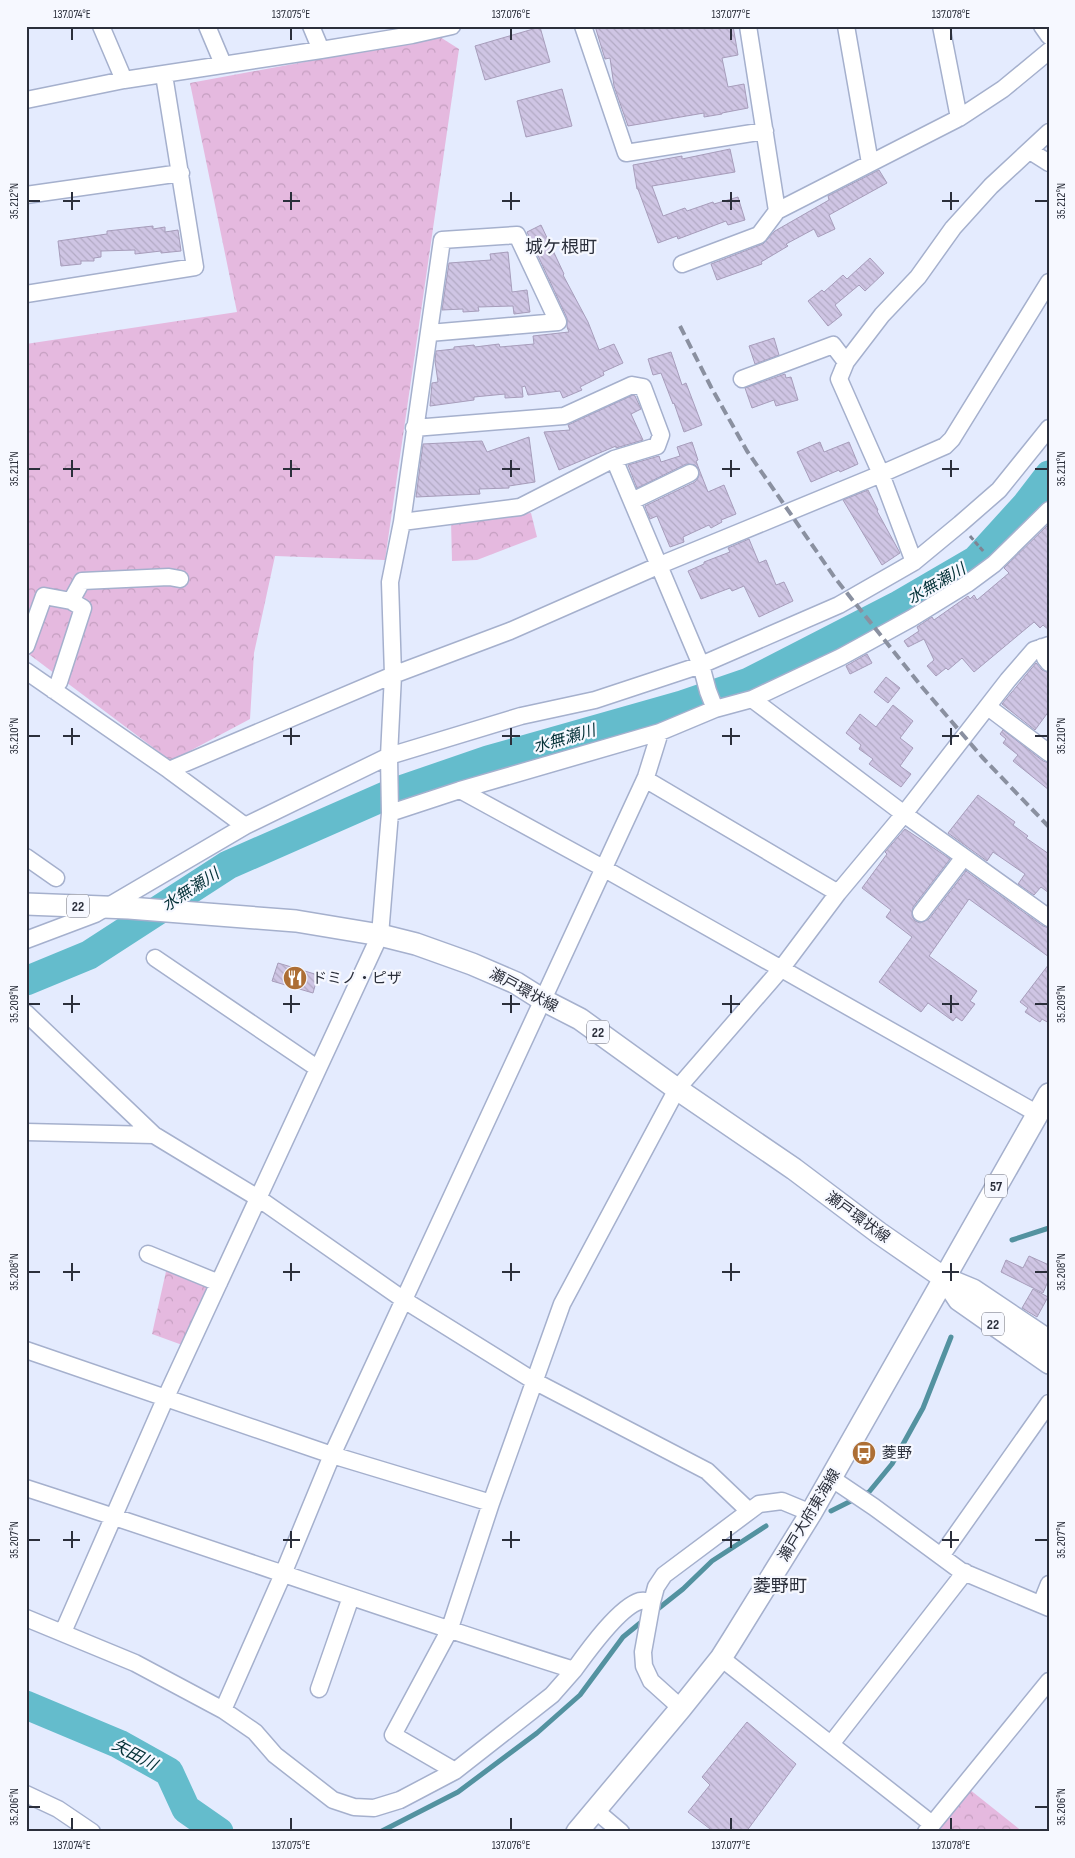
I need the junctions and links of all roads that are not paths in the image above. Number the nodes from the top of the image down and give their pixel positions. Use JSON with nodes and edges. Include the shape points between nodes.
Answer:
{"nodes":[{"id":1,"x":101,"y":26,"type":"edge"},
{"id":2,"x":207,"y":26,"type":"edge"},
{"id":3,"x":311,"y":26,"type":"edge"},
{"id":4,"x":452,"y":26,"type":"edge"},
{"id":5,"x":583,"y":26,"type":"edge"},
{"id":6,"x":748,"y":26,"type":"edge"},
{"id":7,"x":846,"y":26,"type":"edge"},
{"id":8,"x":940,"y":26,"type":"edge"},
{"id":9,"x":1042,"y":26,"type":"edge"},
{"id":10,"x":411,"y":31,"type":"edge"},
{"id":11,"x":1049,"y":36,"type":"edge"},
{"id":12,"x":321,"y":50,"type":"junction"},
{"id":13,"x":1049,"y":51,"type":"edge"},
{"id":14,"x":223,"y":64,"type":"junction"},
{"id":15,"x":164,"y":75,"type":"junction"},
{"id":16,"x":124,"y":80,"type":"junction"},
{"id":17,"x":26,"y":100,"type":"edge"},
{"id":18,"x":958,"y":118,"type":"junction"},
{"id":19,"x":765,"y":132,"type":"junction"},
{"id":20,"x":1049,"y":132,"type":"edge"},
{"id":21,"x":1030,"y":151,"type":"junction"},
{"id":22,"x":870,"y":163,"type":"junction"},
{"id":23,"x":1049,"y":163,"type":"edge"},
{"id":24,"x":181,"y":173,"type":"junction"},
{"id":25,"x":26,"y":195,"type":"edge"},
{"id":26,"x":777,"y":211,"type":"junction"},
{"id":27,"x":682,"y":264,"type":"dead end"},
{"id":28,"x":1049,"y":282,"type":"edge"},
{"id":29,"x":26,"y":294,"type":"edge"},
{"id":30,"x":429,"y":333,"type":"junction"},
{"id":31,"x":846,"y":362,"type":"junction"},
{"id":32,"x":742,"y":379,"type":"dead end"},
{"id":33,"x":414,"y":428,"type":"junction"},
{"id":34,"x":1049,"y":428,"type":"edge"},
{"id":35,"x":614,"y":460,"type":"junction"},
{"id":36,"x":690,"y":473,"type":"dead end"},
{"id":37,"x":881,"y":474,"type":"junction"},
{"id":38,"x":632,"y":501,"type":"junction"},
{"id":39,"x":1049,"y":510,"type":"edge"},
{"id":40,"x":402,"y":522,"type":"junction"},
{"id":41,"x":914,"y":562,"type":"junction"},
{"id":42,"x":660,"y":565,"type":"junction"},
{"id":43,"x":180,"y":579,"type":"dead end"},
{"id":44,"x":71,"y":601,"type":"junction"},
{"id":45,"x":26,"y":646,"type":"edge"},
{"id":46,"x":1046,"y":646,"type":"edge"},
{"id":47,"x":1049,"y":663,"type":"edge"},
{"id":48,"x":701,"y":664,"type":"junction"},
{"id":49,"x":26,"y":671,"type":"edge"},
{"id":50,"x":393,"y":675,"type":"junction"},
{"id":51,"x":53,"y":690,"type":"junction"},
{"id":52,"x":752,"y":699,"type":"junction"},
{"id":53,"x":988,"y":707,"type":"junction"},
{"id":54,"x":715,"y":709,"type":"junction"},
{"id":55,"x":660,"y":732,"type":"junction"},
{"id":56,"x":1049,"y":753,"type":"edge"},
{"id":57,"x":389,"y":756,"type":"junction"},
{"id":58,"x":168,"y":770,"type":"junction"},
{"id":59,"x":645,"y":779,"type":"junction"},
{"id":60,"x":460,"y":790,"type":"junction"},
{"id":61,"x":390,"y":813,"type":"junction"},
{"id":62,"x":904,"y":814,"type":"junction"},
{"id":63,"x":245,"y":826,"type":"junction"},
{"id":64,"x":26,"y":857,"type":"edge"},
{"id":65,"x":964,"y":857,"type":"junction"},
{"id":66,"x":603,"y":868,"type":"junction"},
{"id":67,"x":56,"y":878,"type":"dead end"},
{"id":68,"x":838,"y":893,"type":"junction"},
{"id":69,"x":26,"y":904,"type":"edge"},
{"id":70,"x":107,"y":907,"type":"junction"},
{"id":71,"x":921,"y":913,"type":"dead end"},
{"id":72,"x":1049,"y":918,"type":"edge"},
{"id":73,"x":380,"y":935,"type":"junction"},
{"id":74,"x":26,"y":940,"type":"edge"},
{"id":75,"x":155,"y":958,"type":"dead end"},
{"id":76,"x":781,"y":969,"type":"junction"},
{"id":77,"x":543,"y":1000,"type":"junction"},
{"id":78,"x":26,"y":1013,"type":"edge"},
{"id":79,"x":317,"y":1068,"type":"junction"},
{"id":80,"x":678,"y":1089,"type":"junction"},
{"id":81,"x":1049,"y":1094,"type":"edge"},
{"id":82,"x":1038,"y":1114,"type":"junction"},
{"id":83,"x":26,"y":1132,"type":"edge"},
{"id":84,"x":154,"y":1135,"type":"junction"},
{"id":85,"x":258,"y":1198,"type":"junction"},
{"id":86,"x":148,"y":1254,"type":"dead end"},
{"id":87,"x":944,"y":1278,"type":"junction"},
{"id":88,"x":219,"y":1283,"type":"junction"},
{"id":89,"x":404,"y":1300,"type":"junction"},
{"id":90,"x":1049,"y":1342,"type":"edge"},
{"id":91,"x":26,"y":1350,"type":"edge"},
{"id":92,"x":1049,"y":1363,"type":"edge"},
{"id":93,"x":534,"y":1381,"type":"junction"},
{"id":94,"x":166,"y":1397,"type":"junction"},
{"id":95,"x":1049,"y":1403,"type":"edge"},
{"id":96,"x":332,"y":1455,"type":"junction"},
{"id":97,"x":837,"y":1482,"type":"junction"},
{"id":98,"x":26,"y":1488,"type":"edge"},
{"id":99,"x":491,"y":1503,"type":"junction"},
{"id":100,"x":748,"y":1510,"type":"junction"},
{"id":101,"x":812,"y":1512,"type":"junction"},
{"id":102,"x":114,"y":1516,"type":"junction"},
{"id":103,"x":941,"y":1556,"type":"junction"},
{"id":104,"x":965,"y":1572,"type":"junction"},
{"id":105,"x":284,"y":1574,"type":"junction"},
{"id":106,"x":1049,"y":1584,"type":"edge"},
{"id":107,"x":351,"y":1597,"type":"junction"},
{"id":108,"x":652,"y":1602,"type":"junction"},
{"id":109,"x":1045,"y":1606,"type":"edge"},
{"id":110,"x":26,"y":1618,"type":"edge"},
{"id":111,"x":449,"y":1631,"type":"junction"},
{"id":112,"x":63,"y":1632,"type":"junction"},
{"id":113,"x":721,"y":1658,"type":"junction"},
{"id":114,"x":574,"y":1670,"type":"junction"},
{"id":115,"x":1049,"y":1681,"type":"edge"},
{"id":116,"x":319,"y":1690,"type":"dead end"},
{"id":117,"x":681,"y":1708,"type":"junction"},
{"id":118,"x":223,"y":1710,"type":"junction"},
{"id":119,"x":831,"y":1744,"type":"junction"},
{"id":120,"x":455,"y":1771,"type":"junction"},
{"id":121,"x":26,"y":1794,"type":"edge"},
{"id":122,"x":595,"y":1810,"type":"junction"},
{"id":123,"x":929,"y":1828,"type":"edge"},
{"id":124,"x":92,"y":1832,"type":"edge"},
{"id":125,"x":577,"y":1832,"type":"edge"},
{"id":126,"x":621,"y":1832,"type":"edge"}],
"edges":[{"from":1,"to":16,"type":"street"},
{"from":2,"to":14,"type":"street"},
{"from":3,"to":12,"type":"street"},
{"from":4,"to":10,"type":"street"},
{"from":5,"to":19,"type":"street","via":[[626,153]]},
{"from":6,"to":19,"type":"street"},
{"from":7,"to":22,"type":"street"},
{"from":8,"to":18,"type":"street"},
{"from":9,"to":11,"type":"street"},
{"from":10,"to":12,"type":"street"},
{"from":12,"to":14,"type":"street"},
{"from":13,"to":18,"type":"street","via":[[1003,89]]},
{"from":14,"to":15,"type":"street"},
{"from":15,"to":16,"type":"street"},
{"from":15,"to":24,"type":"street"},
{"from":16,"to":17,"type":"street"},
{"from":18,"to":22,"type":"street"},
{"from":19,"to":26,"type":"street"},
{"from":20,"to":21,"type":"street"},
{"from":21,"to":23,"type":"street"},
{"from":21,"to":31,"type":"street","via":[[991,186],[953,228],[918,277],[882,315]]},
{"from":22,"to":26,"type":"street"},
{"from":24,"to":25,"type":"street"},
{"from":24,"to":29,"type":"street","via":[[195,267]]},
{"from":26,"to":27,"type":"street","via":[[759,235]]},
{"from":28,"to":37,"type":"street","via":[[952,439],[945,446]]},
{"from":30,"to":30,"type":"street","via":[[442,240],[517,235],[558,322]]},
{"from":30,"to":33,"type":"street"},
{"from":31,"to":32,"type":"street","via":[[833,345]]},
{"from":31,"to":37,"type":"street","via":[[839,379]]},
{"from":33,"to":35,"type":"street","via":[[564,416],[632,385],[642,387],[661,435],[657,446]]},
{"from":33,"to":40,"type":"street"},
{"from":34,"to":41,"type":"street","via":[[999,490]]},
{"from":35,"to":38,"type":"street"},
{"from":35,"to":40,"type":"street","via":[[520,507]]},
{"from":36,"to":38,"type":"street"},
{"from":37,"to":41,"type":"street"},
{"from":37,"to":42,"type":"street"},
{"from":38,"to":42,"type":"street"},
{"from":39,"to":52,"type":"street","via":[[994,564],[967,584],[841,657]]},
{"from":40,"to":50,"type":"street","via":[[390,582]]},
{"from":41,"to":48,"type":"street","via":[[838,605]]},
{"from":42,"to":48,"type":"street"},
{"from":42,"to":50,"type":"street","via":[[510,631]]},
{"from":43,"to":44,"type":"street","via":[[82,581]]},
{"from":44,"to":45,"type":"street","via":[[44,596]]},
{"from":44,"to":51,"type":"street","via":[[83,608],[59,682]]},
{"from":46,"to":47,"type":"street","via":[[1045,658]]},
{"from":46,"to":53,"type":"street","via":[[1029,655]]},
{"from":48,"to":54,"type":"street"},
{"from":48,"to":57,"type":"street","via":[[595,700],[521,716]]},
{"from":49,"to":51,"type":"street"},
{"from":50,"to":57,"type":"street"},
{"from":50,"to":58,"type":"street"},
{"from":51,"to":58,"type":"street"},
{"from":52,"to":54,"type":"street"},
{"from":52,"to":62,"type":"street"},
{"from":53,"to":56,"type":"street"},
{"from":53,"to":62,"type":"street"},
{"from":54,"to":55,"type":"street"},
{"from":55,"to":59,"type":"street"},
{"from":55,"to":60,"type":"street"},
{"from":57,"to":61,"type":"street"},
{"from":57,"to":63,"type":"street"},
{"from":58,"to":63,"type":"street"},
{"from":59,"to":66,"type":"street"},
{"from":59,"to":68,"type":"street"},
{"from":60,"to":61,"type":"street"},
{"from":60,"to":66,"type":"street"},
{"from":61,"to":73,"type":"street"},
{"from":62,"to":65,"type":"street"},
{"from":62,"to":68,"type":"street"},
{"from":63,"to":70,"type":"street"},
{"from":64,"to":67,"type":"street"},
{"from":65,"to":71,"type":"street"},
{"from":65,"to":72,"type":"street"},
{"from":66,"to":76,"type":"street"},
{"from":66,"to":77,"type":"street"},
{"from":68,"to":76,"type":"street"},
{"from":69,"to":70,"type":"main road","name":"瀬戸環状線","number":"22"},
{"from":70,"to":73,"type":"main road","name":"瀬戸環状線","number":"22","via":[[296,921]]},
{"from":70,"to":74,"type":"street"},
{"from":73,"to":77,"type":"main road","name":"瀬戸環状線","number":"22","via":[[472,964],[516,983]]},
{"from":73,"to":79,"type":"street"},
{"from":75,"to":79,"type":"street"},
{"from":76,"to":80,"type":"street"},
{"from":76,"to":82,"type":"street"},
{"from":77,"to":80,"type":"main road","name":"瀬戸環状線","number":"22","via":[[580,1018]]},
{"from":77,"to":89,"type":"street"},
{"from":78,"to":84,"type":"street"},
{"from":79,"to":85,"type":"street"},
{"from":80,"to":87,"type":"main road","name":"瀬戸環状線","number":"22"},
{"from":80,"to":93,"type":"street","via":[[562,1304]]},
{"from":81,"to":82,"type":"main road","name":"瀬戸大府東海線","number":"57"},
{"from":82,"to":87,"type":"main road","name":"瀬戸大府東海線","number":"57"},
{"from":83,"to":84,"type":"street"},
{"from":84,"to":85,"type":"street"},
{"from":85,"to":88,"type":"street"},
{"from":85,"to":89,"type":"street"},
{"from":86,"to":88,"type":"street"},
{"from":87,"to":90,"type":"main road","name":"瀬戸環状線","number":"22","via":[[973,1290]]},
{"from":87,"to":92,"type":"main road","name":"瀬戸環状線","number":"22","via":[[959,1300]]},
{"from":87,"to":97,"type":"main road","name":"瀬戸大府東海線","number":"57"},
{"from":88,"to":94,"type":"street"},
{"from":89,"to":93,"type":"street"},
{"from":89,"to":96,"type":"street"},
{"from":91,"to":94,"type":"street"},
{"from":93,"to":99,"type":"street"},
{"from":93,"to":100,"type":"street","via":[[707,1471]]},
{"from":94,"to":96,"type":"street"},
{"from":94,"to":102,"type":"street"},
{"from":95,"to":103,"type":"street"},
{"from":96,"to":99,"type":"street"},
{"from":96,"to":105,"type":"street"},
{"from":97,"to":101,"type":"main road","name":"瀬戸大府東海線","number":"57"},
{"from":97,"to":103,"type":"street"},
{"from":98,"to":102,"type":"street"},
{"from":99,"to":111,"type":"street"},
{"from":100,"to":101,"type":"street","via":[[759,1504],[782,1501]]},
{"from":100,"to":108,"type":"street","via":[[664,1575]]},
{"from":101,"to":113,"type":"main road","name":"瀬戸大府東海線","number":"57"},
{"from":102,"to":105,"type":"street"},
{"from":102,"to":112,"type":"street"},
{"from":103,"to":104,"type":"street"},
{"from":104,"to":109,"type":"street"},
{"from":104,"to":119,"type":"street"},
{"from":105,"to":107,"type":"street"},
{"from":105,"to":118,"type":"street"},
{"from":106,"to":109,"type":"street"},
{"from":107,"to":111,"type":"street"},
{"from":107,"to":116,"type":"street"},
{"from":108,"to":114,"type":"street","via":[[641,1601],[631,1605],[598,1638]]},
{"from":108,"to":117,"type":"street","via":[[643,1652],[644,1666],[651,1682]]},
{"from":110,"to":112,"type":"street"},
{"from":111,"to":114,"type":"street"},
{"from":111,"to":120,"type":"street","via":[[393,1735]]},
{"from":112,"to":118,"type":"street","via":[[135,1663]]},
{"from":113,"to":117,"type":"main road","name":"瀬戸大府東海線","number":"57"},
{"from":113,"to":119,"type":"street"},
{"from":114,"to":120,"type":"street","via":[[552,1695]]},
{"from":115,"to":123,"type":"street"},
{"from":117,"to":122,"type":"main road","name":"瀬戸大府東海線","number":"57"},
{"from":118,"to":120,"type":"street","via":[[255,1732],[275,1754],[333,1800],[354,1807],[374,1808],[400,1800]]},
{"from":119,"to":123,"type":"street"},
{"from":121,"to":124,"type":"street","via":[[58,1809]]},
{"from":122,"to":125,"type":"main road","name":"瀬戸大府東海線","number":"57"},
{"from":122,"to":126,"type":"street"}]}
